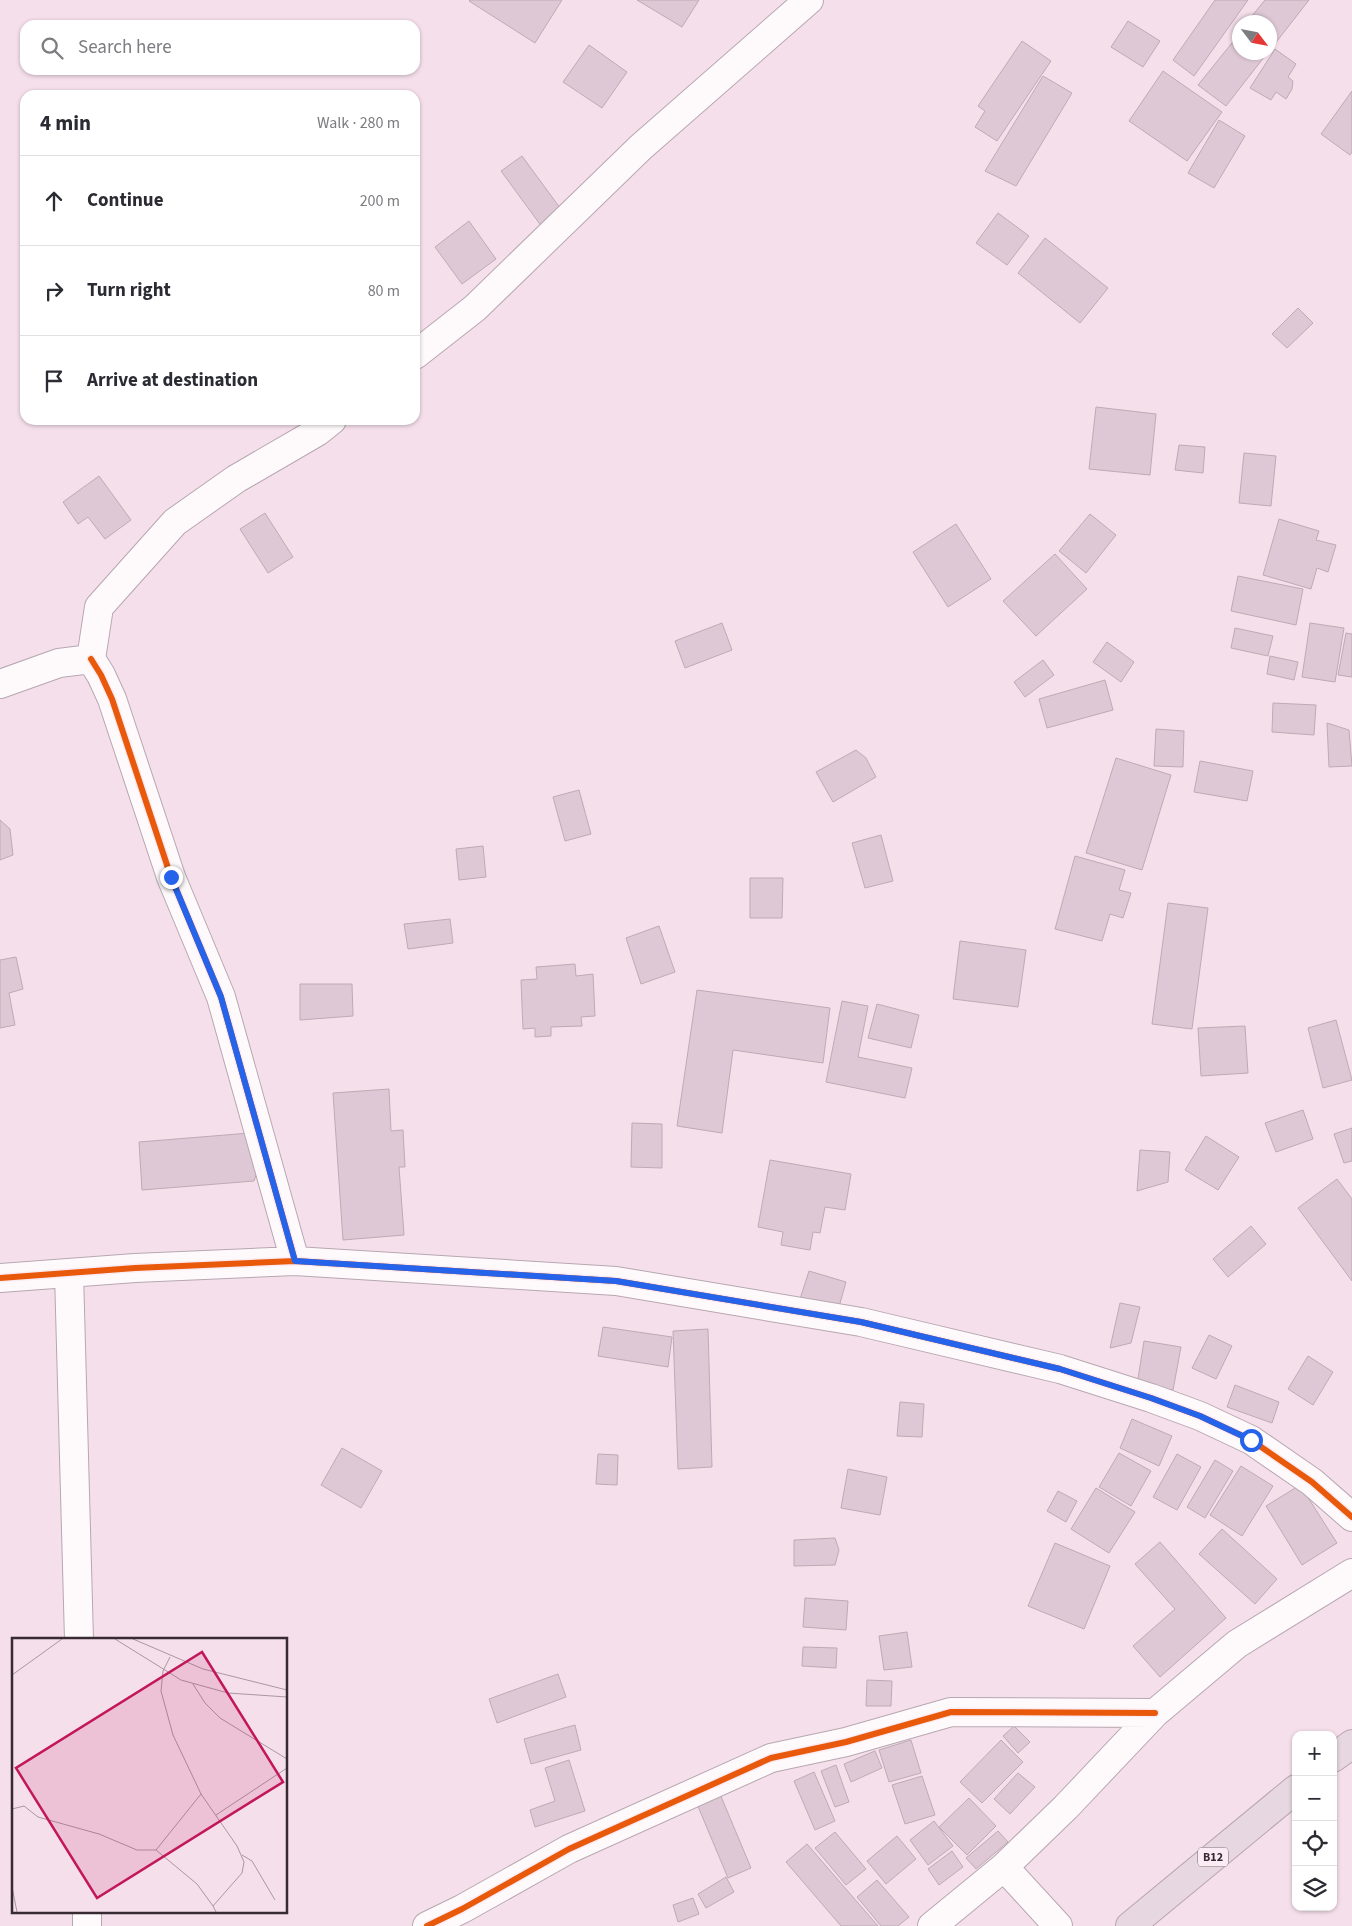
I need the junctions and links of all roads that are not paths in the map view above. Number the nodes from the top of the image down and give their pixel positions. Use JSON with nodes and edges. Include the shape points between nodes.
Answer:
{"nodes":[{"id":1,"x":809,"y":0,"type":"edge"},
{"id":2,"x":420,"y":351,"type":"edge"},
{"id":3,"x":326,"y":425,"type":"edge"},
{"id":4,"x":91,"y":659,"type":"junction"},
{"id":5,"x":0,"y":684,"type":"edge"},
{"id":6,"x":295,"y":1261,"type":"junction"},
{"id":7,"x":69,"y":1273,"type":"junction"},
{"id":8,"x":0,"y":1278,"type":"edge"},
{"id":9,"x":1352,"y":1517,"type":"edge"},
{"id":10,"x":1352,"y":1573,"type":"edge"},
{"id":11,"x":79,"y":1638,"type":"edge"},
{"id":12,"x":1155,"y":1713,"type":"junction"},
{"id":13,"x":1352,"y":1744,"type":"edge"},
{"id":14,"x":1337,"y":1755,"type":"edge"},
{"id":15,"x":1292,"y":1791,"type":"edge"},
{"id":16,"x":1004,"y":1867,"type":"junction"},
{"id":17,"x":427,"y":1926,"type":"edge"},
{"id":18,"x":932,"y":1926,"type":"edge"},
{"id":19,"x":1058,"y":1926,"type":"edge"},
{"id":20,"x":1130,"y":1926,"type":"edge"}],
"edges":[{"from":1,"to":2,"type":"street","via":[[641,147],[475,308]]},
{"from":3,"to":4,"type":"street","via":[[236,479],[175,522],[99,607]]},
{"from":4,"to":5,"type":"street","via":[[59,663]]},
{"from":4,"to":6,"type":"street","via":[[112,699],[171,877],[221,997]]},
{"from":6,"to":7,"type":"street"},
{"from":6,"to":9,"type":"street","via":[[616,1281],[861,1322],[1060,1369],[1200,1416],[1251,1440],[1312,1482]]},
{"from":7,"to":8,"type":"street"},
{"from":7,"to":11,"type":"street"},
{"from":10,"to":12,"type":"street","via":[[1237,1644]]},
{"from":12,"to":16,"type":"street"},
{"from":12,"to":17,"type":"street","via":[[951,1712],[846,1742],[771,1758],[569,1849]]},
{"from":13,"to":14,"type":"highway"},
{"from":15,"to":20,"type":"highway","number":"B12"},
{"from":16,"to":18,"type":"street"},
{"from":16,"to":19,"type":"street"}]}
